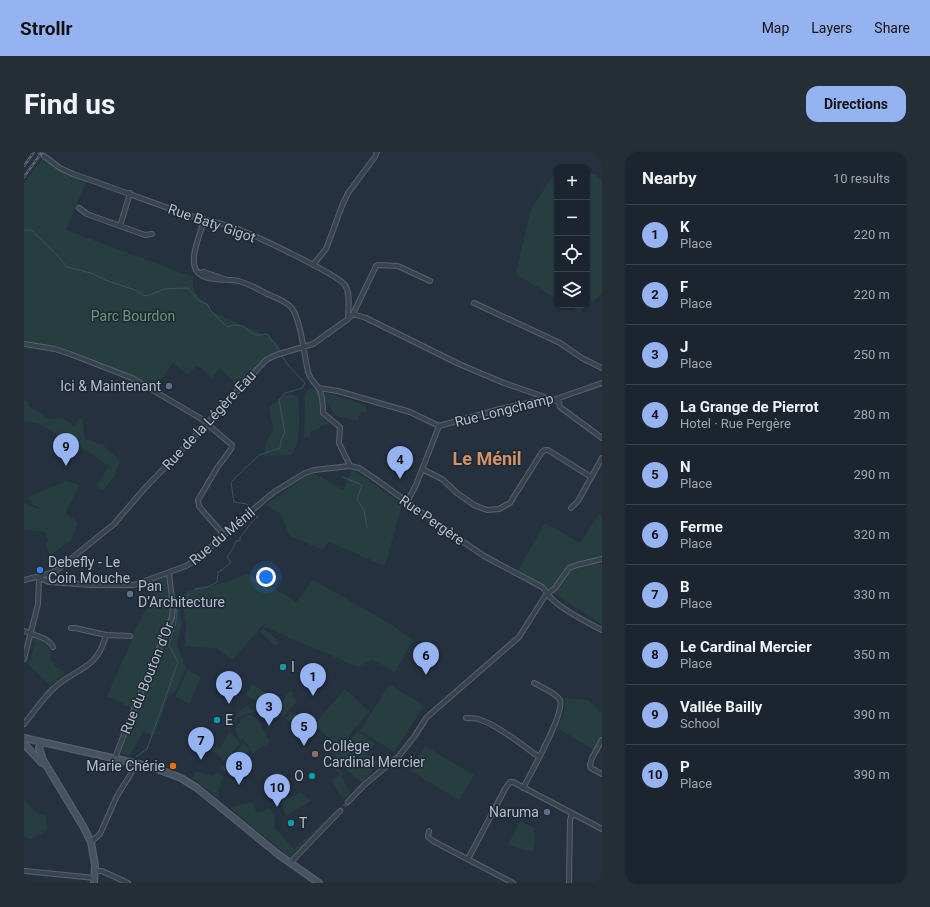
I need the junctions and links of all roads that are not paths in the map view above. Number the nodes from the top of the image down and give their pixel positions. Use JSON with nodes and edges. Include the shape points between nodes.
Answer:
{"nodes":[{"id":1,"x":377,"y":152,"type":"edge"},
{"id":2,"x":44,"y":156,"type":"dead end"},
{"id":3,"x":130,"y":193,"type":"junction"},
{"id":4,"x":79,"y":208,"type":"dead end"},
{"id":5,"x":204,"y":220,"type":"junction"},
{"id":6,"x":120,"y":226,"type":"junction"},
{"id":7,"x":152,"y":234,"type":"dead end"},
{"id":8,"x":313,"y":265,"type":"junction"},
{"id":9,"x":430,"y":281,"type":"dead end"},
{"id":10,"x":474,"y":303,"type":"dead end"},
{"id":11,"x":353,"y":314,"type":"junction"},
{"id":12,"x":348,"y":318,"type":"junction"},
{"id":13,"x":24,"y":344,"type":"edge"},
{"id":14,"x":303,"y":347,"type":"junction"},
{"id":15,"x":602,"y":368,"type":"edge"},
{"id":16,"x":602,"y":383,"type":"edge"},
{"id":17,"x":319,"y":388,"type":"junction"},
{"id":18,"x":553,"y":400,"type":"junction"},
{"id":19,"x":206,"y":423,"type":"junction"},
{"id":20,"x":439,"y":426,"type":"junction"},
{"id":21,"x":602,"y":438,"type":"edge"},
{"id":22,"x":602,"y":458,"type":"edge"},
{"id":23,"x":350,"y":466,"type":"junction"},
{"id":24,"x":422,"y":469,"type":"junction"},
{"id":25,"x":591,"y":477,"type":"junction"},
{"id":26,"x":407,"y":502,"type":"junction"},
{"id":27,"x":571,"y":508,"type":"dead end"},
{"id":28,"x":224,"y":535,"type":"junction"},
{"id":29,"x":602,"y":559,"type":"edge"},
{"id":30,"x":169,"y":573,"type":"junction"},
{"id":31,"x":38,"y":578,"type":"junction"},
{"id":32,"x":24,"y":580,"type":"edge"},
{"id":33,"x":548,"y":592,"type":"junction"},
{"id":34,"x":71,"y":628,"type":"dead end"},
{"id":35,"x":24,"y":630,"type":"edge"},
{"id":36,"x":602,"y":630,"type":"edge"},
{"id":37,"x":30,"y":633,"type":"junction"},
{"id":38,"x":106,"y":636,"type":"junction"},
{"id":39,"x":130,"y":636,"type":"dead end"},
{"id":40,"x":53,"y":647,"type":"dead end"},
{"id":41,"x":24,"y":659,"type":"edge"},
{"id":42,"x":534,"y":683,"type":"dead end"},
{"id":43,"x":466,"y":718,"type":"dead end"},
{"id":44,"x":24,"y":724,"type":"edge"},
{"id":45,"x":24,"y":738,"type":"edge"},
{"id":46,"x":33,"y":740,"type":"junction"},
{"id":47,"x":602,"y":740,"type":"edge"},
{"id":48,"x":42,"y":742,"type":"junction"},
{"id":49,"x":24,"y":744,"type":"edge"},
{"id":50,"x":31,"y":750,"type":"junction"},
{"id":51,"x":539,"y":757,"type":"junction"},
{"id":52,"x":115,"y":758,"type":"junction"},
{"id":53,"x":137,"y":764,"type":"junction"},
{"id":54,"x":50,"y":772,"type":"junction"},
{"id":55,"x":602,"y":774,"type":"edge"},
{"id":56,"x":523,"y":788,"type":"junction"},
{"id":57,"x":348,"y":802,"type":"tunnel mouth"},
{"id":58,"x":340,"y":811,"type":"tunnel mouth"},
{"id":59,"x":572,"y":814,"type":"junction"},
{"id":60,"x":602,"y":829,"type":"edge"},
{"id":61,"x":429,"y":831,"type":"dead end"},
{"id":62,"x":91,"y":842,"type":"junction"},
{"id":63,"x":468,"y":860,"type":"junction"},
{"id":64,"x":290,"y":863,"type":"junction"},
{"id":65,"x":26,"y":871,"type":"dead end"},
{"id":66,"x":96,"y":871,"type":"junction"},
{"id":67,"x":95,"y":880,"type":"edge"},
{"id":68,"x":128,"y":883,"type":"edge"},
{"id":69,"x":319,"y":883,"type":"edge"},
{"id":70,"x":513,"y":883,"type":"edge"},
{"id":71,"x":569,"y":883,"type":"edge"}],
"edges":[{"from":1,"to":8,"type":"street","via":[[348,193],[325,252]]},
{"from":2,"to":3,"type":"street","name":"Rue Baty Gigot","via":[[60,168]]},
{"from":3,"to":5,"type":"street","name":"Rue Baty Gigot"},
{"from":3,"to":6,"type":"street"},
{"from":4,"to":6,"type":"street","via":[[87,214]]},
{"from":5,"to":8,"type":"street","name":"Rue Baty Gigot","via":[[240,230]]},
{"from":5,"to":14,"type":"street","via":[[193,261],[196,270],[203,276],[222,281],[239,281],[286,303],[296,316]]},
{"from":6,"to":7,"type":"street","via":[[145,235]]},
{"from":8,"to":12,"type":"street","name":"Rue Baty Gigot","via":[[345,284],[348,289]]},
{"from":9,"to":11,"type":"street","via":[[398,266],[378,265]]},
{"from":10,"to":15,"type":"street","via":[[560,343]]},
{"from":11,"to":12,"type":"street","name":"Rue de la Légère Eau"},
{"from":11,"to":18,"type":"street","via":[[498,381]]},
{"from":12,"to":14,"type":"street","name":"Rue de la Légère Eau","via":[[312,344]]},
{"from":13,"to":19,"type":"street","via":[[55,349],[132,378]]},
{"from":14,"to":17,"type":"street","via":[[308,373]]},
{"from":14,"to":19,"type":"street","name":"Rue de la Légère Eau","via":[[266,360]]},
{"from":16,"to":18,"type":"street","name":"Rue Longchamp"},
{"from":17,"to":20,"type":"street","via":[[410,412]]},
{"from":17,"to":23,"type":"street","via":[[323,413],[340,427],[339,443]]},
{"from":18,"to":20,"type":"street","name":"Rue Longchamp","via":[[541,400],[500,409]]},
{"from":18,"to":21,"type":"street","via":[[559,402],[560,407]]},
{"from":19,"to":28,"type":"street","via":[[232,445],[198,500],[199,506]]},
{"from":19,"to":31,"type":"street","name":"Rue de la Légère Eau","via":[[114,524],[57,570]]},
{"from":20,"to":24,"type":"street","name":"Rue Longchamp"},
{"from":22,"to":25,"type":"street"},
{"from":23,"to":26,"type":"street","name":"Rue Pergère","via":[[359,468]]},
{"from":23,"to":28,"type":"street","name":"Rue du Ménil","via":[[314,470],[289,482]]},
{"from":24,"to":25,"type":"street","via":[[442,479],[474,505],[487,510],[499,509],[510,503],[545,450]]},
{"from":24,"to":26,"type":"street","name":"Rue Longchamp"},
{"from":25,"to":27,"type":"street","via":[[578,501]]},
{"from":26,"to":33,"type":"street","name":"Rue Pergère","via":[[484,556]]},
{"from":28,"to":30,"type":"street","name":"Rue du Ménil","via":[[192,563]]},
{"from":29,"to":33,"type":"street","via":[[569,568],[555,588]]},
{"from":30,"to":31,"type":"street","name":"Rue du Ménil","via":[[134,585],[105,586],[49,582]]},
{"from":30,"to":52,"type":"street","name":"Rue du Bouton d'Or","via":[[172,617]]},
{"from":31,"to":32,"type":"street","name":"Rue du Ménil"},
{"from":31,"to":37,"type":"street","via":[[38,604]]},
{"from":33,"to":36,"type":"street","name":"Rue Pergère","via":[[550,597],[572,613]]},
{"from":33,"to":57,"type":"street","via":[[519,637],[427,717],[399,756]]},
{"from":34,"to":38,"type":"street"},
{"from":35,"to":37,"type":"street"},
{"from":37,"to":40,"type":"street","via":[[47,641]]},
{"from":37,"to":41,"type":"street"},
{"from":38,"to":39,"type":"street"},
{"from":38,"to":44,"type":"street","via":[[92,662],[55,686]]},
{"from":42,"to":51,"type":"street","via":[[560,700],[558,717]]},
{"from":43,"to":51,"type":"street","via":[[477,718],[487,723]]},
{"from":45,"to":46,"type":"main road"},
{"from":46,"to":48,"type":"main road"},
{"from":46,"to":50,"type":"main road"},
{"from":47,"to":55,"type":"street","via":[[590,765]]},
{"from":48,"to":52,"type":"main road"},
{"from":48,"to":54,"type":"main road","via":[[39,748]]},
{"from":49,"to":50,"type":"main road"},
{"from":50,"to":54,"type":"main road"},
{"from":51,"to":56,"type":"street"},
{"from":52,"to":53,"type":"main road"},
{"from":53,"to":62,"type":"street","via":[[117,796],[100,834]]},
{"from":53,"to":64,"type":"main road","via":[[173,774],[197,788]]},
{"from":54,"to":62,"type":"main road"},
{"from":56,"to":59,"type":"street"},
{"from":56,"to":63,"type":"street","via":[[513,782],[508,783]]},
{"from":58,"to":64,"type":"street"},
{"from":59,"to":60,"type":"street"},
{"from":59,"to":71,"type":"street"},
{"from":61,"to":63,"type":"street","via":[[429,839]]},
{"from":62,"to":66,"type":"main road"},
{"from":63,"to":70,"type":"street"},
{"from":64,"to":69,"type":"main road"},
{"from":65,"to":67,"type":"street"},
{"from":66,"to":67,"type":"main road"},
{"from":66,"to":68,"type":"street","via":[[102,871]]}]}
